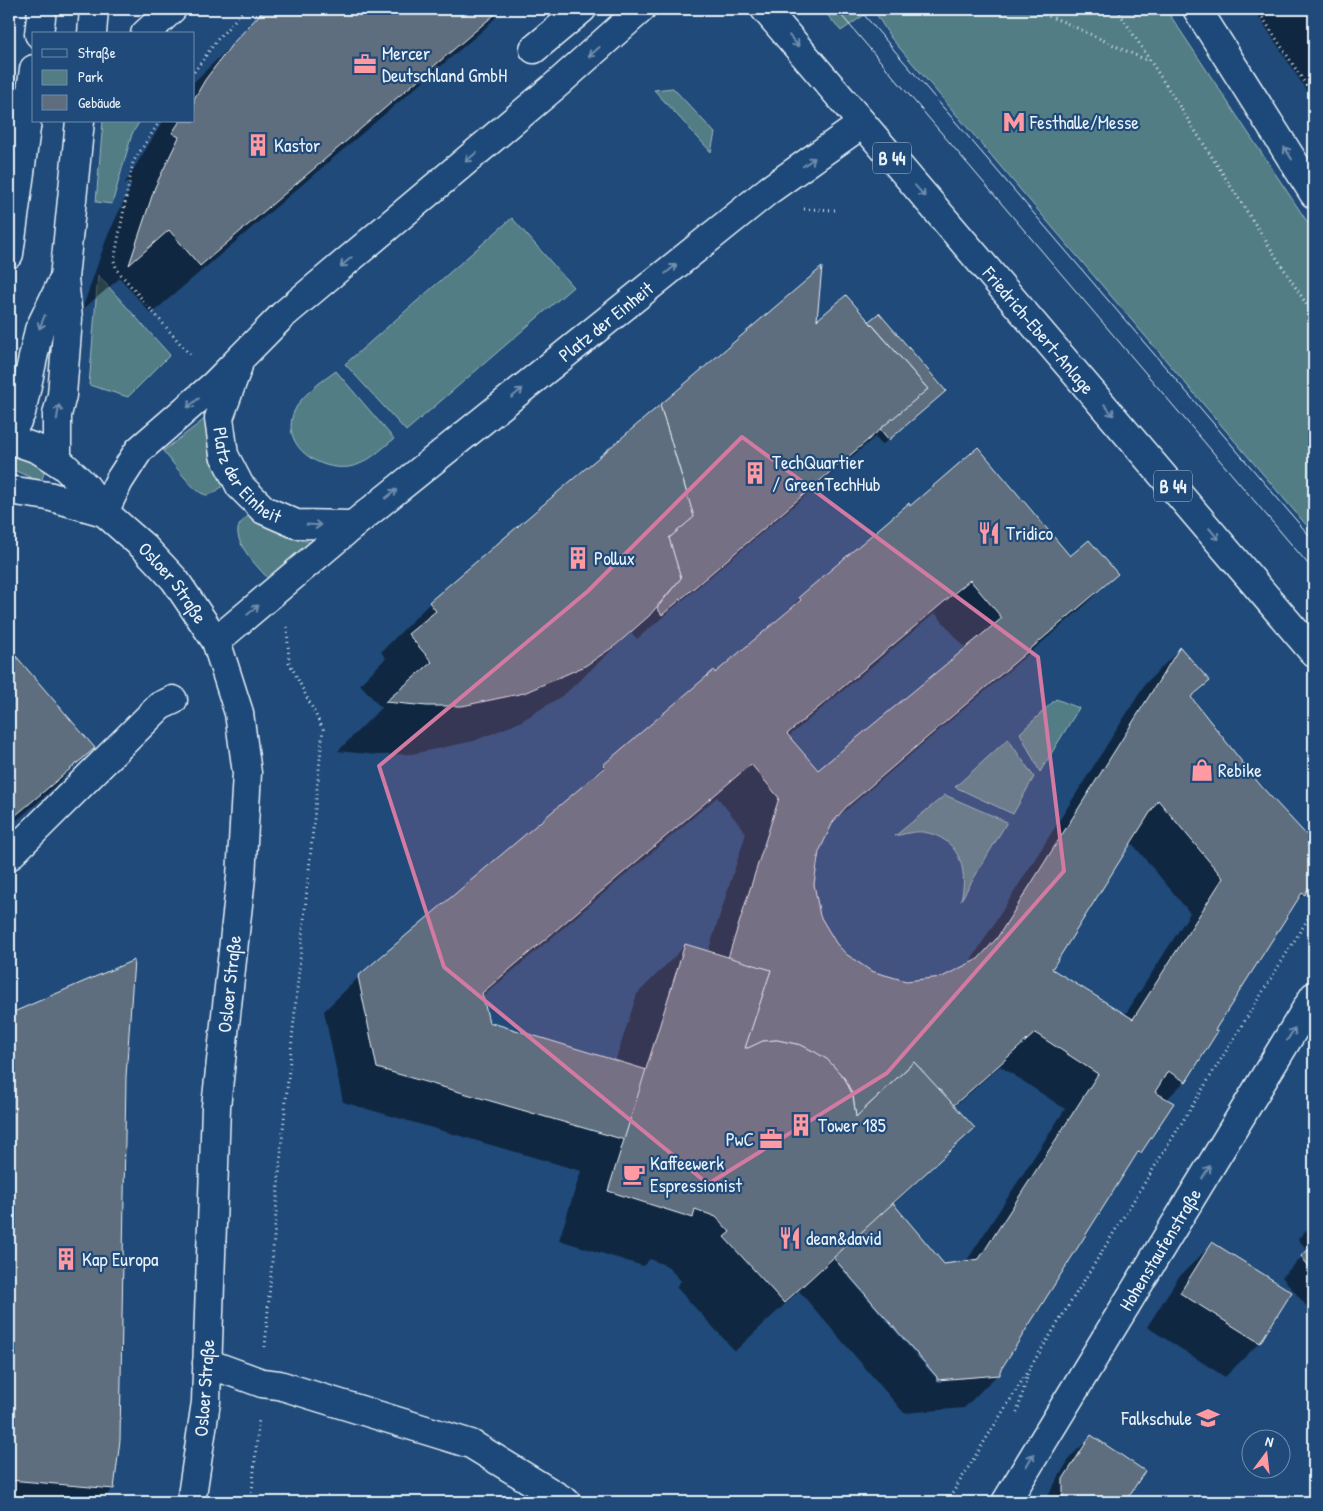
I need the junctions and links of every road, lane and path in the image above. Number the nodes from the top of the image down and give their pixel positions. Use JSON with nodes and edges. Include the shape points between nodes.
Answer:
{"nodes":[{"id":1,"x":42,"y":9,"type":"edge"},
{"id":2,"x":172,"y":9,"type":"edge"},
{"id":3,"x":245,"y":9,"type":"edge"},
{"id":4,"x":582,"y":9,"type":"edge"},
{"id":5,"x":766,"y":9,"type":"edge"},
{"id":6,"x":884,"y":9,"type":"edge"},
{"id":7,"x":897,"y":9,"type":"edge"},
{"id":8,"x":1030,"y":9,"type":"edge"},
{"id":9,"x":1117,"y":9,"type":"edge"},
{"id":10,"x":1197,"y":9,"type":"edge"},
{"id":11,"x":1257,"y":9,"type":"edge"},
{"id":12,"x":636,"y":14,"type":"edge"},
{"id":13,"x":38,"y":32,"type":"edge"},
{"id":14,"x":146,"y":32,"type":"edge"},
{"id":15,"x":534,"y":49,"type":"dead end"},
{"id":16,"x":1149,"y":62,"type":"junction"},
{"id":17,"x":195,"y":71,"type":"edge"},
{"id":18,"x":32,"y":84,"type":"edge"},
{"id":19,"x":1314,"y":97,"type":"edge"},
{"id":20,"x":80,"y":122,"type":"edge"},
{"id":21,"x":159,"y":122,"type":"edge"},
{"id":22,"x":862,"y":124,"type":"junction"},
{"id":23,"x":1314,"y":194,"type":"edge"},
{"id":24,"x":801,"y":210,"type":"dead end"},
{"id":25,"x":838,"y":210,"type":"dead end"},
{"id":26,"x":9,"y":254,"type":"edge"},
{"id":27,"x":64,"y":278,"type":"junction"},
{"id":28,"x":1314,"y":316,"type":"edge"},
{"id":29,"x":190,"y":355,"type":"dead end"},
{"id":30,"x":242,"y":358,"type":"junction"},
{"id":31,"x":9,"y":430,"type":"edge"},
{"id":32,"x":9,"y":439,"type":"edge"},
{"id":33,"x":57,"y":461,"type":"junction"},
{"id":34,"x":9,"y":490,"type":"edge"},
{"id":35,"x":104,"y":512,"type":"junction"},
{"id":36,"x":352,"y":525,"type":"junction"},
{"id":37,"x":295,"y":620,"type":"dead end"},
{"id":38,"x":216,"y":641,"type":"junction"},
{"id":39,"x":1314,"y":652,"type":"edge"},
{"id":40,"x":173,"y":700,"type":"dead end"},
{"id":41,"x":9,"y":856,"type":"edge"},
{"id":42,"x":1314,"y":909,"type":"edge"},
{"id":43,"x":1314,"y":996,"type":"edge"},
{"id":44,"x":207,"y":1362,"type":"junction"},
{"id":45,"x":262,"y":1383,"type":"junction"},
{"id":46,"x":191,"y":1502,"type":"edge"},
{"id":47,"x":251,"y":1502,"type":"edge"},
{"id":48,"x":566,"y":1502,"type":"edge"},
{"id":49,"x":947,"y":1502,"type":"edge"},
{"id":50,"x":1006,"y":1502,"type":"edge"}],
"edges":[{"from":1,"to":13,"type":"street"},
{"from":2,"to":14,"type":"street"},
{"from":3,"to":17,"type":"path"},
{"from":4,"to":15,"type":"street"},
{"from":5,"to":22,"type":"street","name":"Friedrich-Ebert-Anlage","number":"B 44","one_way":true},
{"from":6,"to":7,"type":"path","via":[[890,15]]},
{"from":8,"to":16,"type":"path"},
{"from":9,"to":16,"type":"path"},
{"from":23,"to":10,"type":"street","one_way":true},
{"from":11,"to":19,"type":"path"},
{"from":12,"to":30,"type":"street","name":"Platz der Einheit","one_way":true,"via":[[283,315]]},
{"from":16,"to":28,"type":"path"},
{"from":18,"to":26,"type":"street"},
{"from":20,"to":27,"type":"street"},
{"from":21,"to":29,"type":"path","via":[[133,162],[114,261],[117,270]]},
{"from":36,"to":22,"type":"street","name":"Platz der Einheit","one_way":true,"via":[[769,190]]},
{"from":22,"to":39,"type":"street","name":"Friedrich-Ebert-Anlage","number":"B 44","one_way":true},
{"from":24,"to":25,"type":"path"},
{"from":27,"to":31,"type":"street","one_way":true,"via":[[39,330],[21,413]]},
{"from":33,"to":27,"type":"street","one_way":true,"via":[[57,415],[62,395],[68,319]]},
{"from":30,"to":35,"type":"street","name":"Platz der Einheit","one_way":true,"via":[[139,450]]},
{"from":30,"to":36,"type":"street","name":"Platz der Einheit","one_way":true,"via":[[219,418],[224,455],[240,486],[264,510],[296,524]]},
{"from":32,"to":33,"type":"street","via":[[38,449]]},
{"from":33,"to":35,"type":"street","via":[[86,487]]},
{"from":34,"to":35,"type":"street","via":[[48,496]]},
{"from":35,"to":38,"type":"street","name":"Osloer Straße","via":[[175,580]]},
{"from":38,"to":36,"type":"street","name":"Platz der Einheit","one_way":true},
{"from":37,"to":45,"type":"path","via":[[288,626],[289,662],[323,729],[282,1140]]},
{"from":38,"to":44,"type":"street","name":"Osloer Straße","via":[[238,713],[247,773],[241,877],[216,1107]]},
{"from":40,"to":41,"type":"street","via":[[160,706]]},
{"from":42,"to":49,"type":"path"},
{"from":50,"to":43,"type":"street","name":"Hohenstaufenstraße","one_way":true},
{"from":44,"to":45,"type":"street"},
{"from":44,"to":46,"type":"street","name":"Osloer Straße","via":[[206,1402]]},
{"from":45,"to":47,"type":"path"},
{"from":45,"to":48,"type":"street","via":[[279,1384],[471,1444]]}]}
